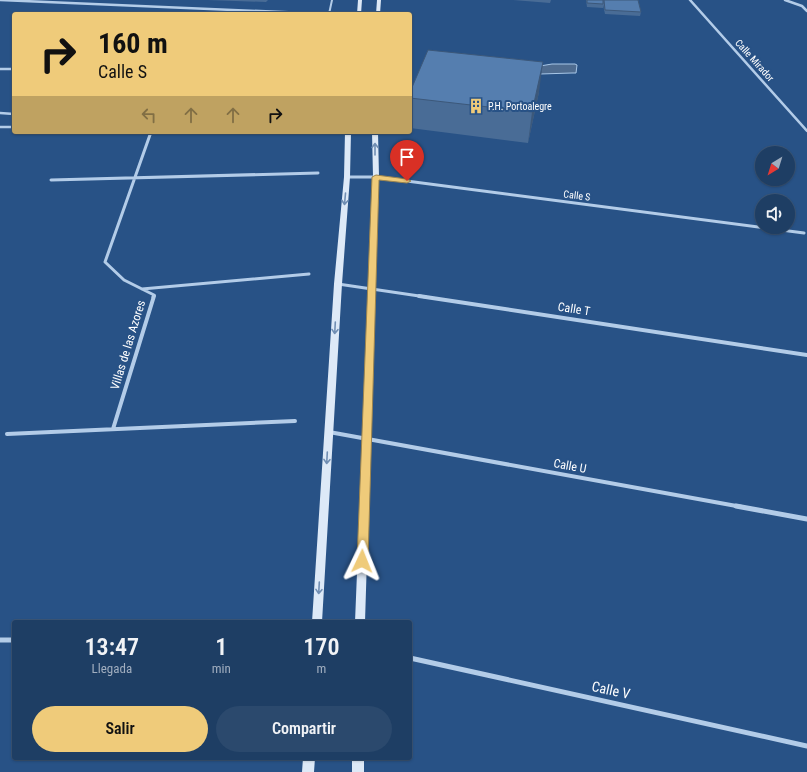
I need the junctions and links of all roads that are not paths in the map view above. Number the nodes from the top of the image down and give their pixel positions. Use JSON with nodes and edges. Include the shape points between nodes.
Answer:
{"nodes":[{"id":1,"x":0,"y":0,"type":"edge"},
{"id":2,"x":332,"y":0,"type":"edge"},
{"id":3,"x":360,"y":0,"type":"edge"},
{"id":4,"x":379,"y":0,"type":"edge"},
{"id":5,"x":690,"y":0,"type":"edge"},
{"id":6,"x":785,"y":0,"type":"edge"},
{"id":7,"x":807,"y":11,"type":"edge"},
{"id":8,"x":282,"y":12,"type":"edge"},
{"id":9,"x":329,"y":12,"type":"edge"},
{"id":10,"x":359,"y":12,"type":"edge"},
{"id":11,"x":378,"y":12,"type":"edge"},
{"id":12,"x":0,"y":69,"type":"edge"},
{"id":13,"x":12,"y":69,"type":"edge"},
{"id":14,"x":0,"y":113,"type":"edge"},
{"id":15,"x":12,"y":114,"type":"edge"},
{"id":16,"x":0,"y":127,"type":"edge"},
{"id":17,"x":12,"y":127,"type":"edge"},
{"id":18,"x":807,"y":131,"type":"edge"},
{"id":19,"x":150,"y":134,"type":"edge"},
{"id":20,"x":348,"y":134,"type":"edge"},
{"id":21,"x":375,"y":134,"type":"edge"},
{"id":22,"x":318,"y":173,"type":"dead end"},
{"id":23,"x":347,"y":177,"type":"junction"},
{"id":24,"x":376,"y":177,"type":"junction"},
{"id":25,"x":134,"y":179,"type":"junction"},
{"id":26,"x":51,"y":180,"type":"dead end"},
{"id":27,"x":804,"y":233,"type":"dead end"},
{"id":28,"x":309,"y":274,"type":"dead end"},
{"id":29,"x":338,"y":284,"type":"junction"},
{"id":30,"x":371,"y":288,"type":"junction"},
{"id":31,"x":142,"y":289,"type":"junction"},
{"id":32,"x":807,"y":355,"type":"edge"},
{"id":33,"x":295,"y":421,"type":"dead end"},
{"id":34,"x":113,"y":429,"type":"junction"},
{"id":35,"x":329,"y":432,"type":"junction"},
{"id":36,"x":7,"y":434,"type":"dead end"},
{"id":37,"x":367,"y":439,"type":"junction"},
{"id":38,"x":807,"y":519,"type":"edge"},
{"id":39,"x":317,"y":620,"type":"edge"},
{"id":40,"x":360,"y":620,"type":"edge"},
{"id":41,"x":0,"y":640,"type":"edge"},
{"id":42,"x":12,"y":640,"type":"edge"},
{"id":43,"x":412,"y":658,"type":"edge"},
{"id":44,"x":807,"y":746,"type":"edge"},
{"id":45,"x":309,"y":760,"type":"edge"},
{"id":46,"x":358,"y":760,"type":"edge"},
{"id":47,"x":308,"y":772,"type":"edge"},
{"id":48,"x":358,"y":772,"type":"edge"}],
"edges":[{"from":1,"to":8,"type":"street"},
{"from":2,"to":9,"type":"lane"},
{"from":3,"to":10,"type":"street"},
{"from":4,"to":11,"type":"street"},
{"from":5,"to":18,"type":"street","name":"Calle Mirador"},
{"from":6,"to":7,"type":"street","via":[[802,6]]},
{"from":12,"to":13,"type":"street"},
{"from":14,"to":15,"type":"street"},
{"from":16,"to":17,"type":"street"},
{"from":19,"to":25,"type":"street","name":"Villas de las Azores"},
{"from":20,"to":23,"type":"street"},
{"from":24,"to":21,"type":"street","one_way":true},
{"from":22,"to":25,"type":"street"},
{"from":23,"to":24,"type":"street","name":"Calle S"},
{"from":23,"to":29,"type":"street","one_way":true},
{"from":24,"to":27,"type":"street","name":"Calle S"},
{"from":24,"to":30,"type":"street"},
{"from":25,"to":26,"type":"street"},
{"from":25,"to":31,"type":"street","name":"Villas de las Azores","via":[[105,262],[124,280]]},
{"from":28,"to":31,"type":"street"},
{"from":29,"to":30,"type":"street","name":"Calle T"},
{"from":29,"to":35,"type":"street","one_way":true},
{"from":30,"to":32,"type":"street","name":"Calle T"},
{"from":30,"to":37,"type":"street"},
{"from":31,"to":34,"type":"street","name":"Villas de las Azores","via":[[154,295]]},
{"from":33,"to":34,"type":"street"},
{"from":34,"to":36,"type":"street"},
{"from":35,"to":37,"type":"street","name":"Calle U"},
{"from":35,"to":39,"type":"street","one_way":true},
{"from":37,"to":38,"type":"street","name":"Calle U"},
{"from":37,"to":40,"type":"street"},
{"from":41,"to":42,"type":"street"},
{"from":43,"to":44,"type":"street","name":"Calle V"},
{"from":45,"to":47,"type":"street"},
{"from":46,"to":48,"type":"street"}]}
